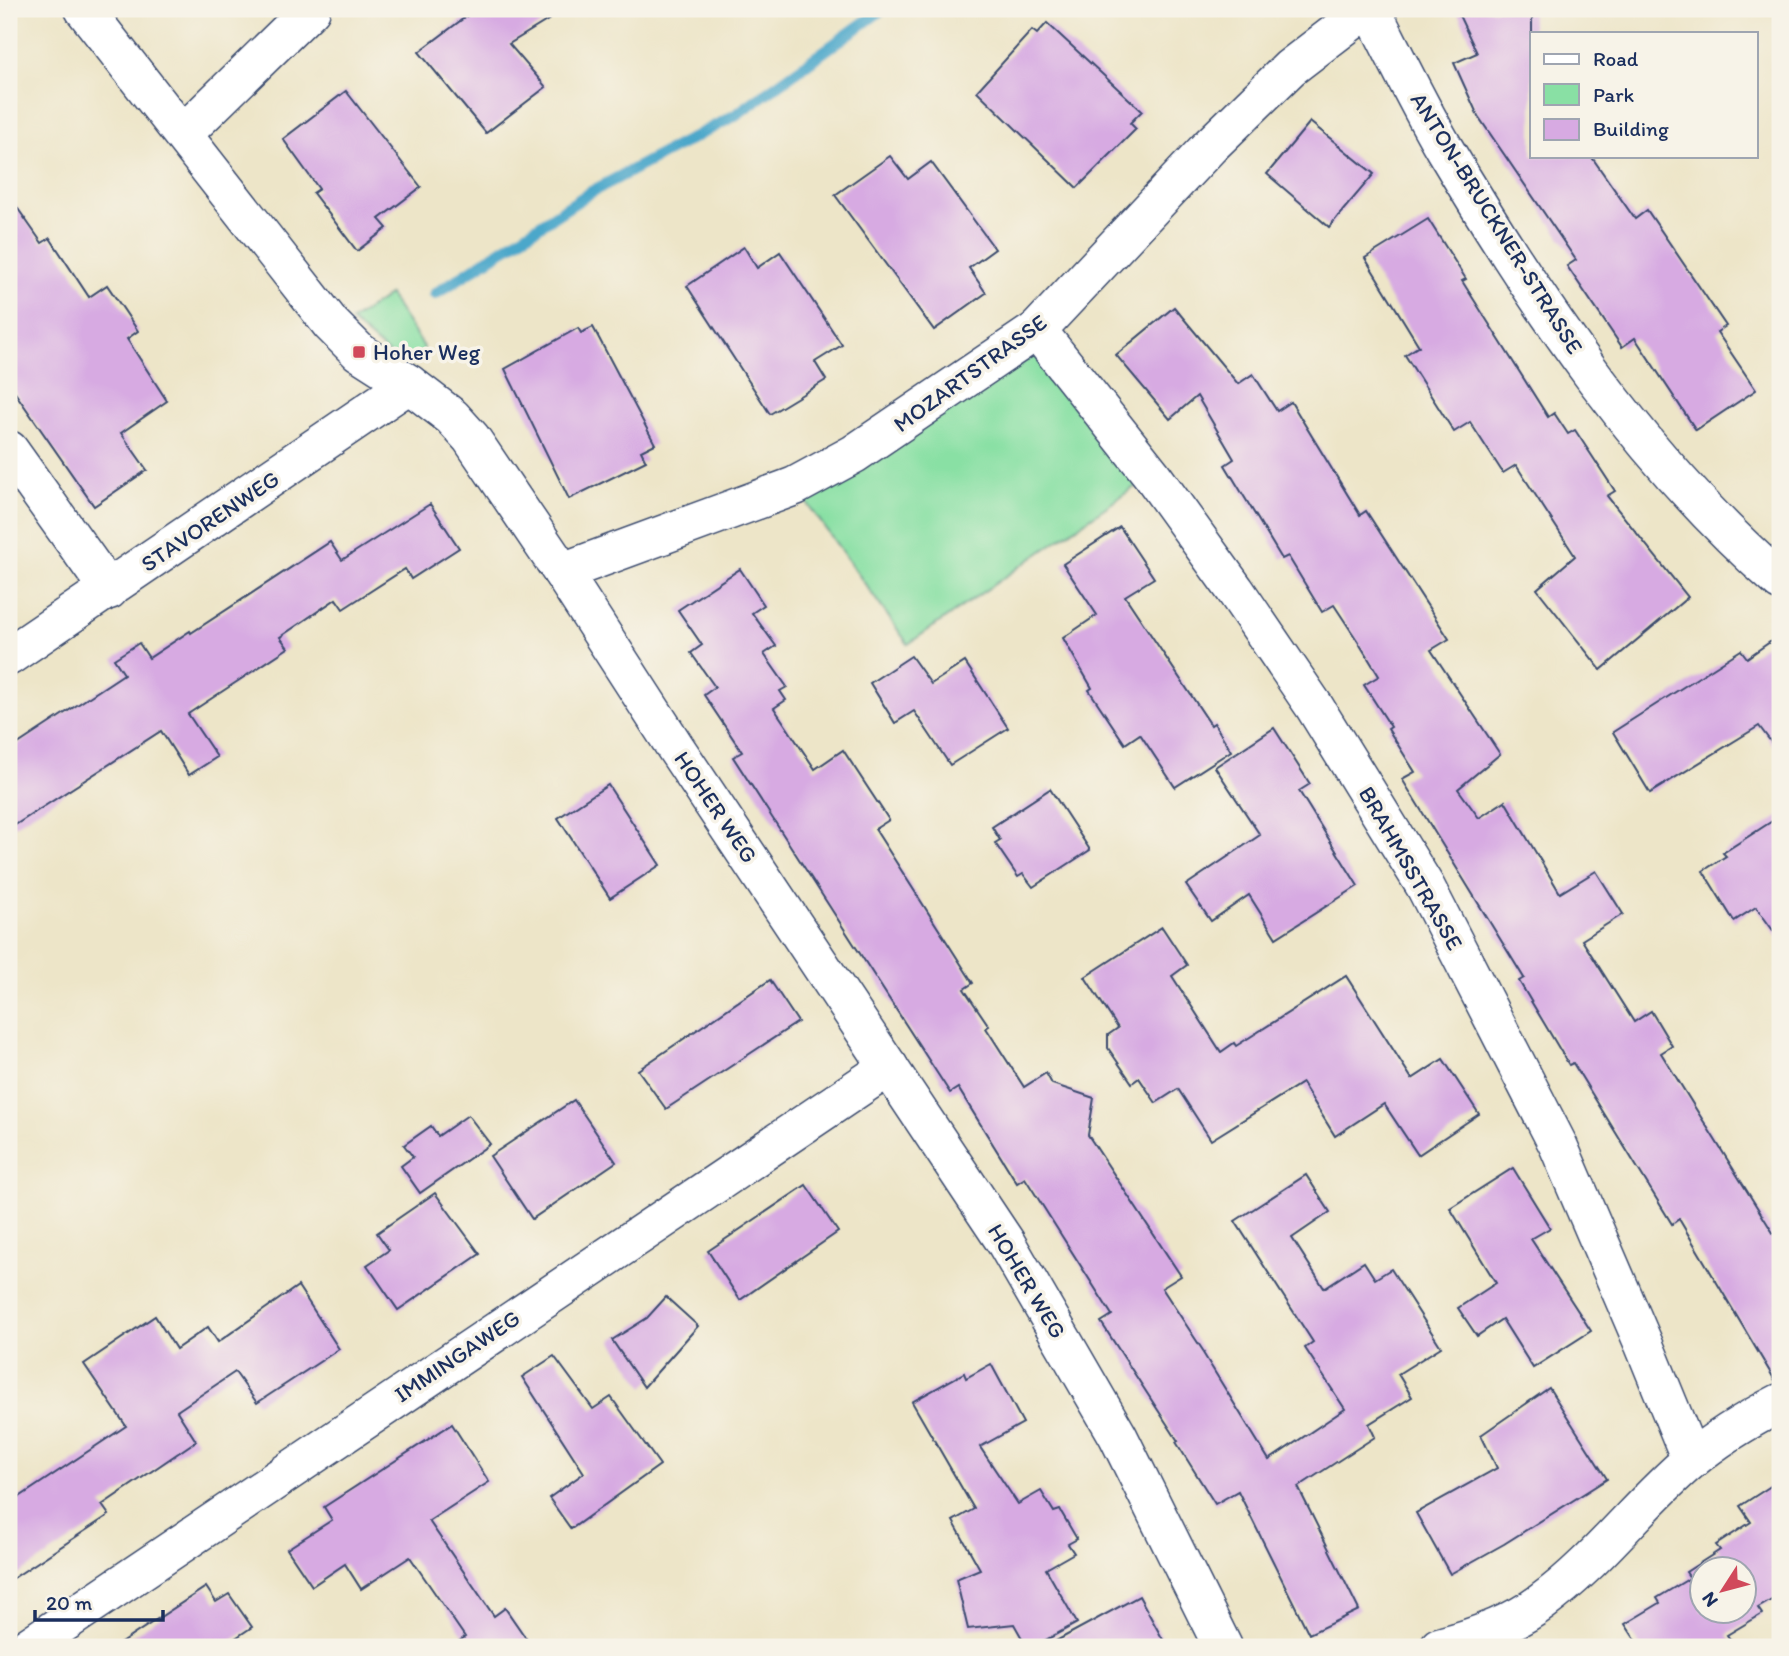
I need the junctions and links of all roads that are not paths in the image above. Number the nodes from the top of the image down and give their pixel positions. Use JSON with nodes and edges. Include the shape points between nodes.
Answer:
{"nodes":[{"id":1,"x":84,"y":9,"type":"edge"},
{"id":2,"x":311,"y":9,"type":"edge"},
{"id":3,"x":1369,"y":9,"type":"edge"},
{"id":4,"x":183,"y":134,"type":"junction"},
{"id":5,"x":1037,"y":330,"type":"junction"},
{"id":6,"x":409,"y":384,"type":"junction"},
{"id":7,"x":9,"y":450,"type":"edge"},
{"id":8,"x":562,"y":572,"type":"junction"},
{"id":9,"x":1780,"y":581,"type":"edge"},
{"id":10,"x":109,"y":590,"type":"junction"},
{"id":11,"x":9,"y":656,"type":"edge"},
{"id":12,"x":889,"y":1067,"type":"junction"},
{"id":13,"x":1780,"y":1404,"type":"edge"},
{"id":14,"x":1691,"y":1461,"type":"junction"},
{"id":15,"x":28,"y":1647,"type":"edge"},
{"id":16,"x":1223,"y":1647,"type":"edge"},
{"id":17,"x":1439,"y":1647,"type":"edge"}],
"edges":[{"from":1,"to":4,"type":"street","name":"HOHER WEG"},
{"from":2,"to":4,"type":"street"},
{"from":3,"to":5,"type":"street","name":"MOZARTSTRASSE","via":[[1290,68],[1210,145]]},
{"from":3,"to":9,"type":"street","name":"ANTON-BRUCKNER-STRASSE","via":[[1444,148],[1596,381],[1702,507]]},
{"from":4,"to":6,"type":"street","name":"HOHER WEG","via":[[331,324],[359,352]]},
{"from":5,"to":8,"type":"street","name":"MOZARTSTRASSE","via":[[854,454],[795,485]]},
{"from":5,"to":14,"type":"street","name":"BRAHMSSTRASSE","via":[[1152,475],[1235,590],[1314,706],[1425,886],[1558,1145]]},
{"from":6,"to":8,"type":"street","name":"HOHER WEG","via":[[471,438]]},
{"from":6,"to":10,"type":"street","name":"STAVORENWEG"},
{"from":7,"to":10,"type":"street"},
{"from":8,"to":12,"type":"street","name":"HOHER WEG"},
{"from":10,"to":11,"type":"street","name":"STAVORENWEG"},
{"from":12,"to":15,"type":"street","name":"IMMINGAWEG"},
{"from":12,"to":16,"type":"street","name":"HOHER WEG","via":[[1006,1243],[1118,1436]]},
{"from":13,"to":14,"type":"street"},
{"from":14,"to":17,"type":"street","via":[[1540,1604]]}]}
